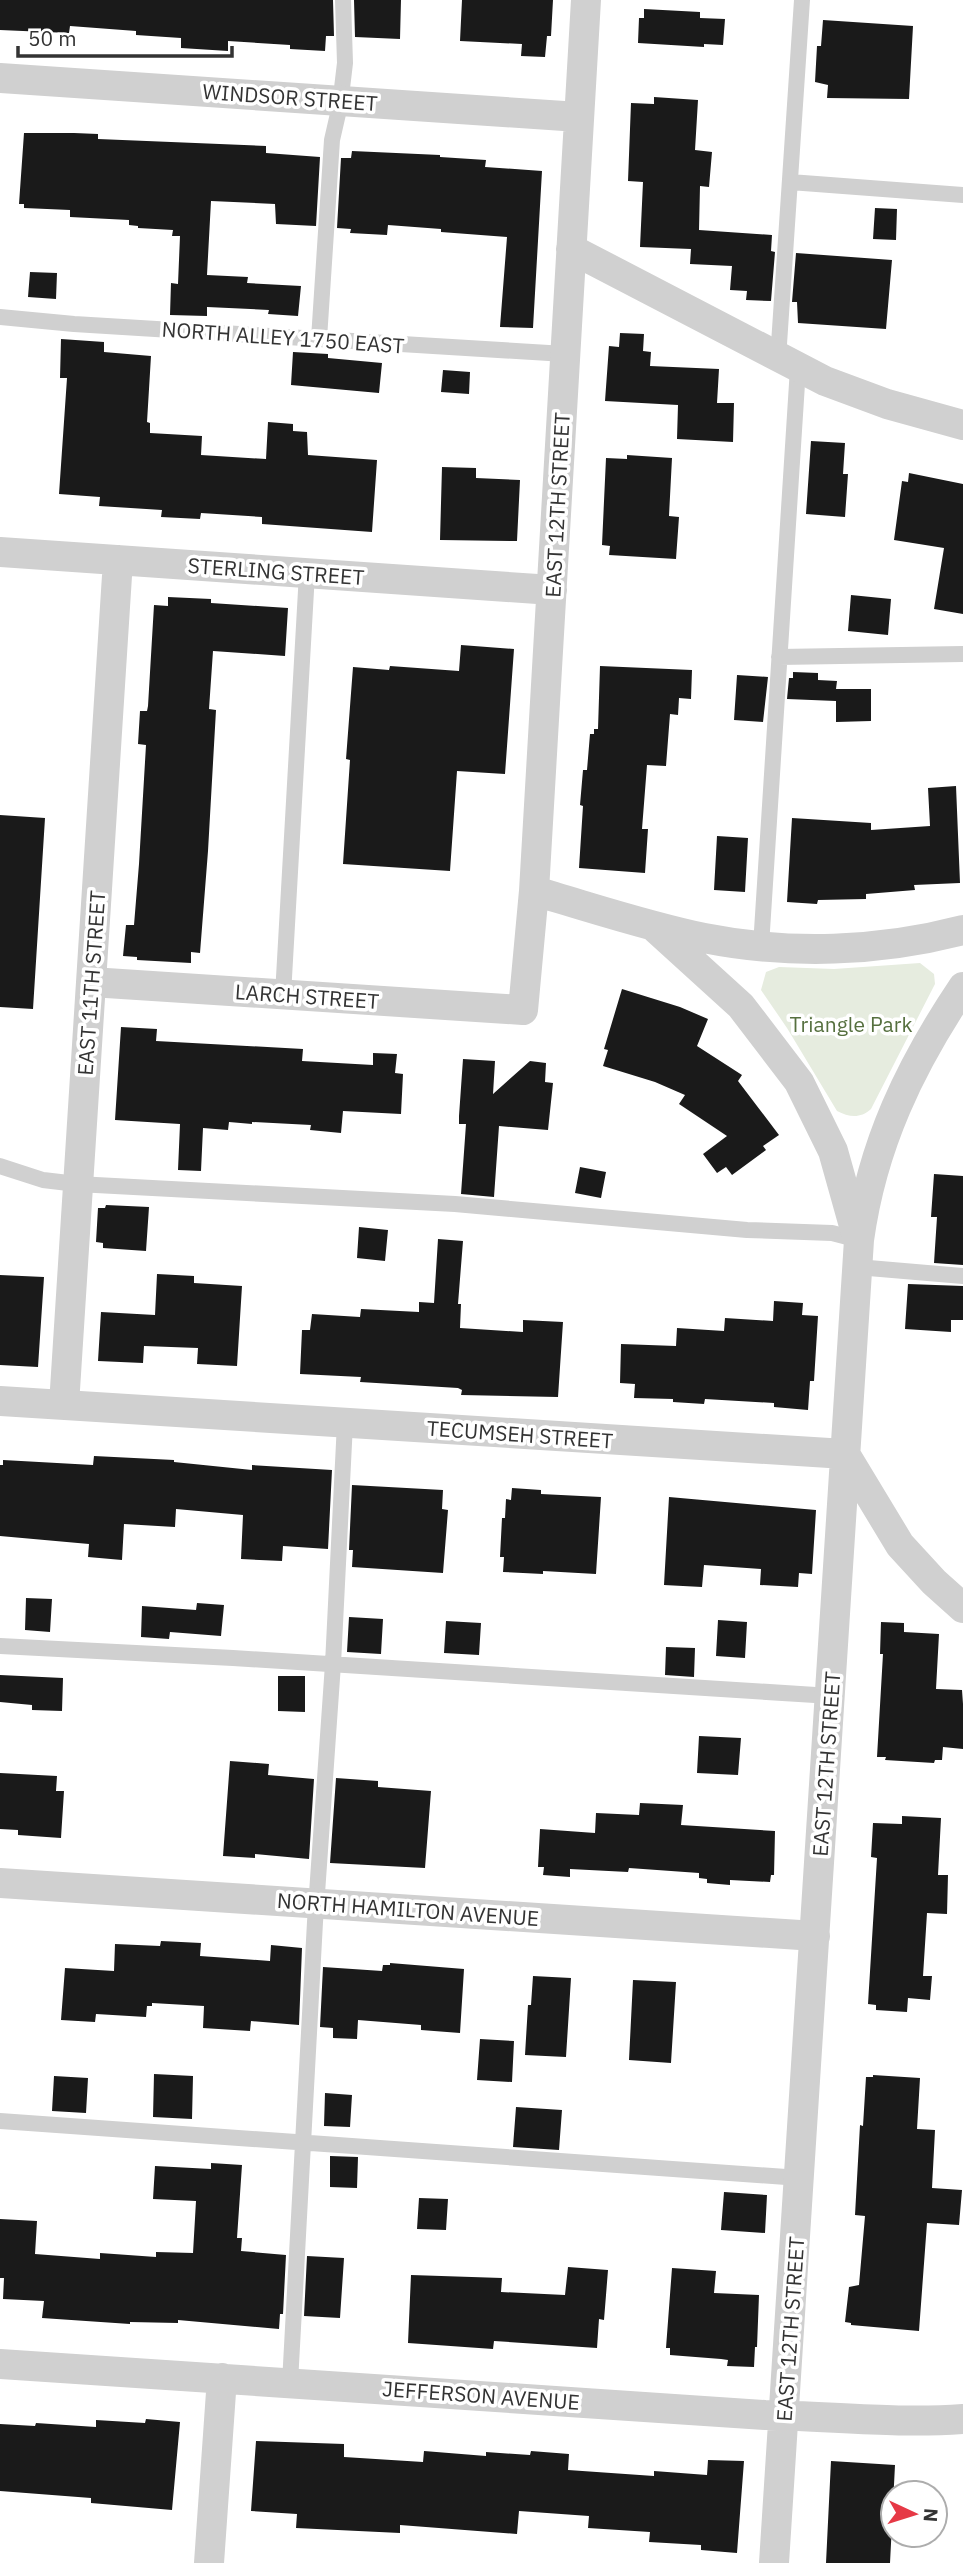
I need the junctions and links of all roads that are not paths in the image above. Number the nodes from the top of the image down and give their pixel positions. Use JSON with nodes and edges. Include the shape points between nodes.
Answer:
{"nodes":[{"id":1,"x":343,"y":0,"type":"edge"},
{"id":2,"x":586,"y":0,"type":"edge"},
{"id":3,"x":802,"y":0,"type":"edge"},
{"id":4,"x":0,"y":78,"type":"edge"},
{"id":5,"x":341,"y":101,"type":"junction"},
{"id":6,"x":579,"y":117,"type":"junction"},
{"id":7,"x":790,"y":182,"type":"junction"},
{"id":8,"x":963,"y":195,"type":"edge"},
{"id":9,"x":571,"y":249,"type":"junction"},
{"id":10,"x":0,"y":317,"type":"edge"},
{"id":11,"x":319,"y":339,"type":"junction"},
{"id":12,"x":565,"y":354,"type":"junction"},
{"id":13,"x":788,"y":363,"type":"junction"},
{"id":14,"x":963,"y":425,"type":"edge"},
{"id":15,"x":0,"y":552,"type":"edge"},
{"id":16,"x":118,"y":560,"type":"junction"},
{"id":17,"x":307,"y":573,"type":"junction"},
{"id":18,"x":552,"y":590,"type":"junction"},
{"id":19,"x":963,"y":654,"type":"edge"},
{"id":20,"x":779,"y":657,"type":"junction"},
{"id":21,"x":534,"y":891,"type":"junction"},
{"id":22,"x":652,"y":926,"type":"junction"},
{"id":23,"x":963,"y":930,"type":"edge"},
{"id":24,"x":761,"y":946,"type":"junction"},
{"id":25,"x":91,"y":982,"type":"junction"},
{"id":26,"x":963,"y":987,"type":"edge"},
{"id":27,"x":283,"y":995,"type":"junction"},
{"id":28,"x":523,"y":1010,"type":"joint"},
{"id":29,"x":0,"y":1166,"type":"edge"},
{"id":30,"x":78,"y":1184,"type":"junction"},
{"id":31,"x":858,"y":1254,"type":"junction"},
{"id":32,"x":963,"y":1276,"type":"edge"},
{"id":33,"x":0,"y":1401,"type":"edge"},
{"id":34,"x":64,"y":1405,"type":"junction"},
{"id":35,"x":345,"y":1423,"type":"junction"},
{"id":36,"x":845,"y":1454,"type":"junction"},
{"id":37,"x":963,"y":1608,"type":"edge"},
{"id":38,"x":0,"y":1646,"type":"edge"},
{"id":39,"x":333,"y":1664,"type":"junction"},
{"id":40,"x":831,"y":1696,"type":"junction"},
{"id":41,"x":0,"y":1883,"type":"edge"},
{"id":42,"x":316,"y":1903,"type":"junction"},
{"id":43,"x":815,"y":1936,"type":"junction"},
{"id":44,"x":0,"y":2121,"type":"edge"},
{"id":45,"x":303,"y":2144,"type":"junction"},
{"id":46,"x":800,"y":2178,"type":"junction"},
{"id":47,"x":0,"y":2364,"type":"edge"},
{"id":48,"x":222,"y":2378,"type":"junction"},
{"id":49,"x":290,"y":2383,"type":"junction"},
{"id":50,"x":784,"y":2415,"type":"junction"},
{"id":51,"x":963,"y":2419,"type":"edge"},
{"id":52,"x":209,"y":2563,"type":"edge"},
{"id":53,"x":774,"y":2563,"type":"edge"}],
"edges":[{"from":1,"to":5,"type":"lane"},
{"from":2,"to":6,"type":"street","name":"EAST 12TH STREET"},
{"from":3,"to":7,"type":"lane"},
{"from":4,"to":5,"type":"street","name":"WINDSOR STREET"},
{"from":5,"to":6,"type":"street","name":"WINDSOR STREET"},
{"from":5,"to":11,"type":"lane","via":[[332,140]]},
{"from":6,"to":9,"type":"street","name":"EAST 12TH STREET"},
{"from":7,"to":8,"type":"lane"},
{"from":7,"to":13,"type":"lane"},
{"from":9,"to":12,"type":"street","name":"EAST 12TH STREET"},
{"from":9,"to":13,"type":"street"},
{"from":10,"to":11,"type":"lane","name":"NORTH ALLEY 1750 EAST"},
{"from":11,"to":12,"type":"lane","name":"NORTH ALLEY 1750 EAST"},
{"from":12,"to":18,"type":"street","name":"EAST 12TH STREET"},
{"from":13,"to":14,"type":"street","via":[[862,395]]},
{"from":13,"to":20,"type":"lane"},
{"from":15,"to":16,"type":"street","name":"STERLING STREET"},
{"from":16,"to":17,"type":"street","name":"STERLING STREET"},
{"from":16,"to":25,"type":"street","name":"EAST 11TH STREET"},
{"from":17,"to":18,"type":"street","name":"STERLING STREET"},
{"from":17,"to":27,"type":"lane"},
{"from":18,"to":21,"type":"street","name":"EAST 12TH STREET"},
{"from":19,"to":20,"type":"lane"},
{"from":20,"to":24,"type":"lane"},
{"from":21,"to":22,"type":"street"},
{"from":21,"to":28,"type":"street","name":"EAST 12TH STREET"},
{"from":22,"to":24,"type":"street"},
{"from":22,"to":31,"type":"street","via":[[741,1006],[799,1082],[833,1151]]},
{"from":23,"to":24,"type":"street","via":[[863,947]]},
{"from":25,"to":27,"type":"street","name":"LARCH STREET"},
{"from":25,"to":30,"type":"street","name":"EAST 11TH STREET"},
{"from":26,"to":31,"type":"street","name":"EAST 12TH STREET","via":[[921,1052],[884,1137],[866,1201]]},
{"from":27,"to":28,"type":"street","name":"LARCH STREET"},
{"from":29,"to":30,"type":"lane","via":[[43,1180]]},
{"from":30,"to":31,"type":"lane","via":[[455,1204],[747,1230],[832,1233]]},
{"from":30,"to":34,"type":"street","name":"EAST 11TH STREET"},
{"from":31,"to":32,"type":"lane"},
{"from":31,"to":36,"type":"street","name":"EAST 12TH STREET"},
{"from":33,"to":34,"type":"street","name":"TECUMSEH STREET"},
{"from":34,"to":35,"type":"street","name":"TECUMSEH STREET"},
{"from":35,"to":36,"type":"street","name":"TECUMSEH STREET"},
{"from":35,"to":39,"type":"lane"},
{"from":36,"to":37,"type":"street","via":[[900,1545]]},
{"from":36,"to":40,"type":"street","name":"EAST 12TH STREET"},
{"from":38,"to":39,"type":"lane"},
{"from":39,"to":40,"type":"lane"},
{"from":39,"to":42,"type":"lane"},
{"from":40,"to":43,"type":"street","name":"EAST 12TH STREET"},
{"from":41,"to":42,"type":"street","name":"NORTH HAMILTON AVENUE"},
{"from":42,"to":43,"type":"street","name":"NORTH HAMILTON AVENUE"},
{"from":42,"to":45,"type":"lane"},
{"from":43,"to":46,"type":"street","name":"EAST 12TH STREET"},
{"from":44,"to":45,"type":"lane"},
{"from":45,"to":46,"type":"lane"},
{"from":45,"to":49,"type":"lane"},
{"from":46,"to":50,"type":"street","name":"EAST 12TH STREET"},
{"from":47,"to":48,"type":"street","name":"JEFFERSON AVENUE"},
{"from":48,"to":49,"type":"street","name":"JEFFERSON AVENUE"},
{"from":48,"to":52,"type":"street"},
{"from":49,"to":50,"type":"street","name":"JEFFERSON AVENUE"},
{"from":50,"to":51,"type":"street","name":"JEFFERSON AVENUE"},
{"from":50,"to":53,"type":"street","name":"EAST 12TH STREET"}]}
